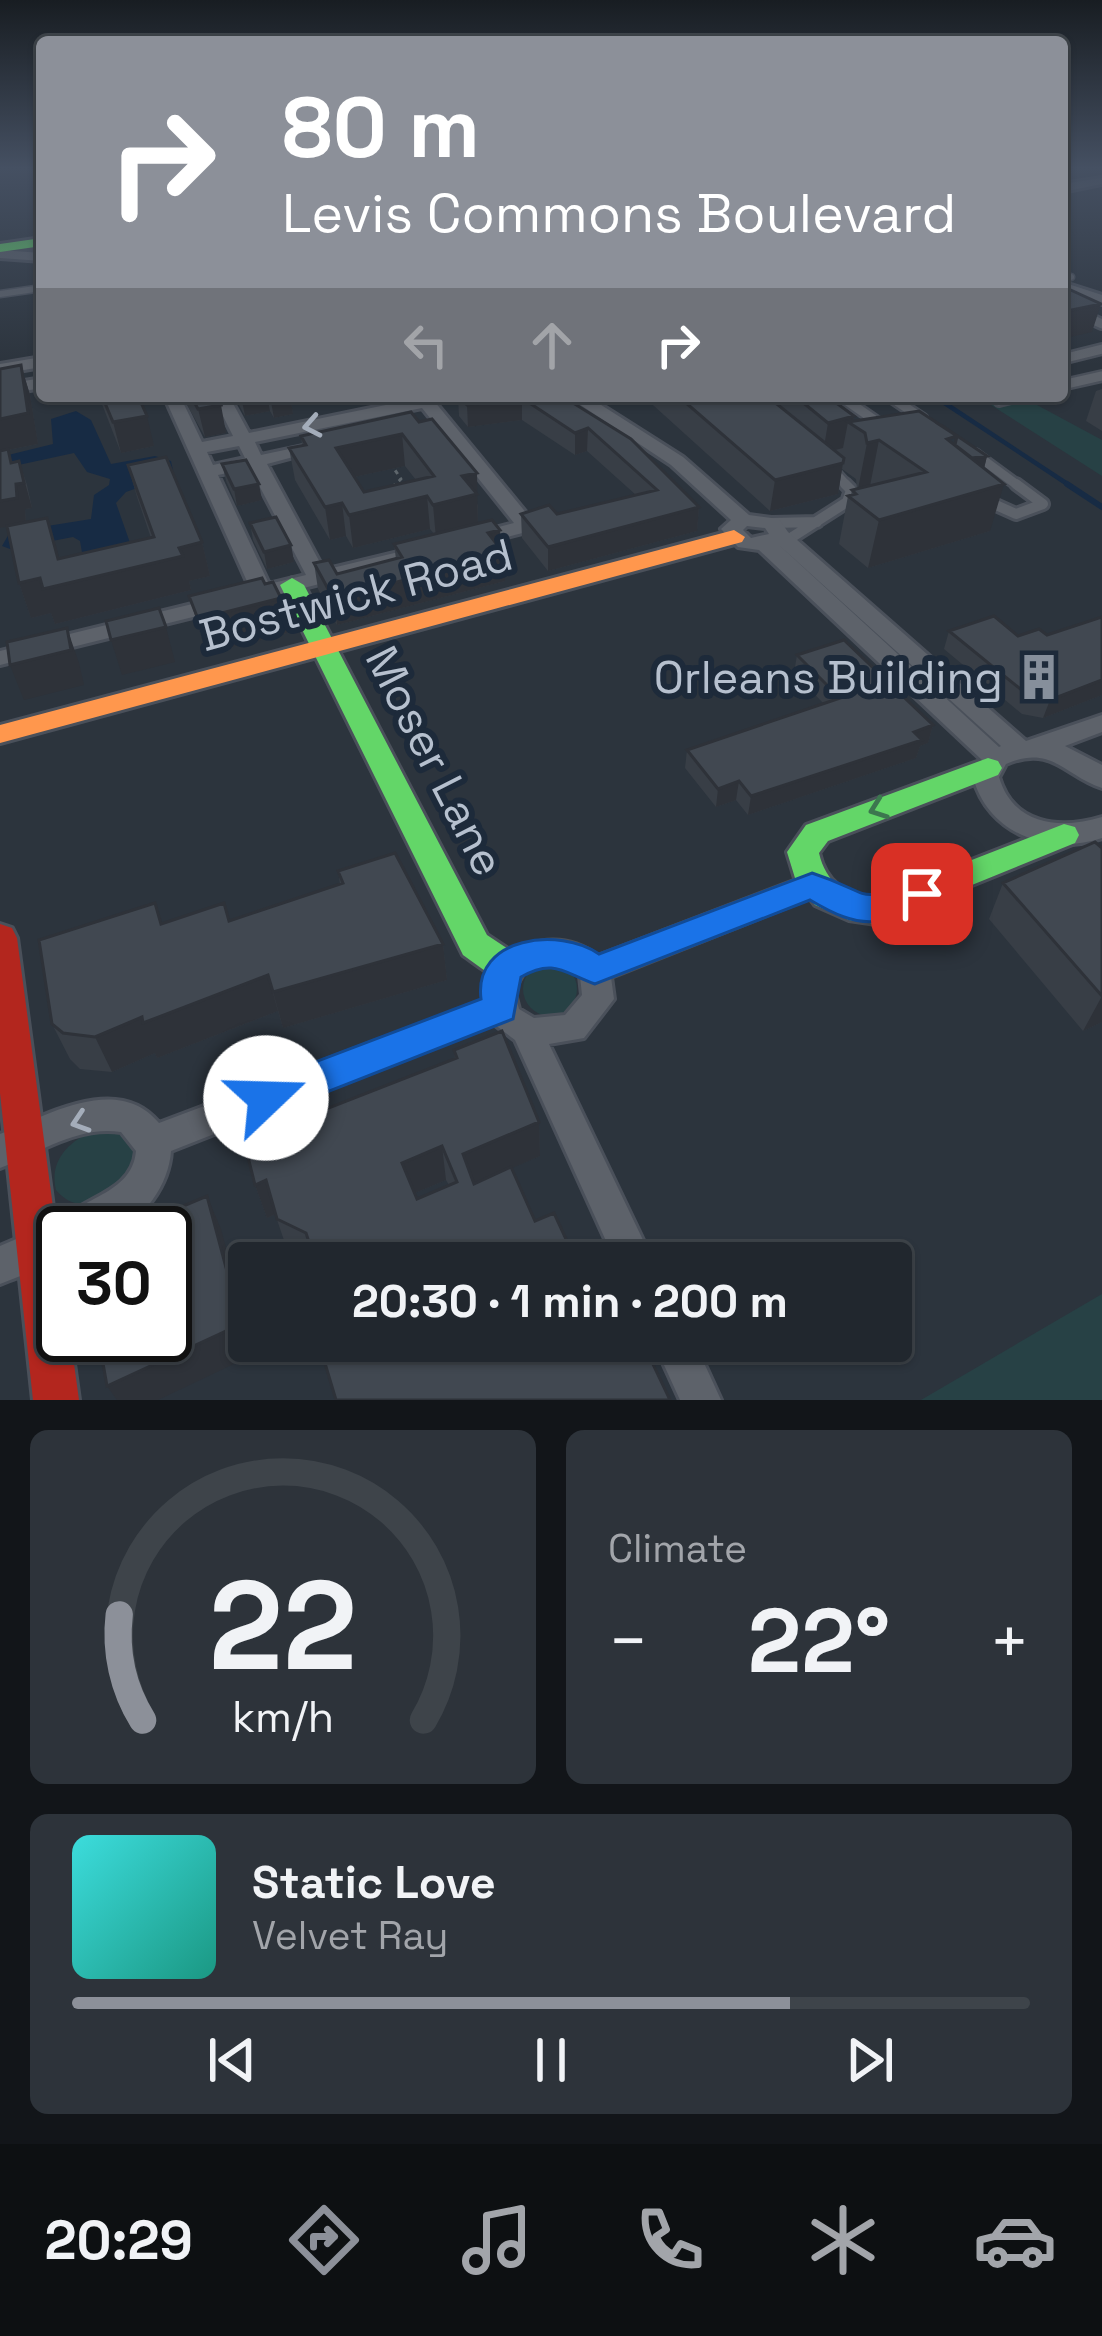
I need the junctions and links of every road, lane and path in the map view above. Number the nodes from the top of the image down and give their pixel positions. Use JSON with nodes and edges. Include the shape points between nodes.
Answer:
{"nodes":[{"id":1,"x":36,"y":245,"type":"edge"},
{"id":2,"x":0,"y":252,"type":"edge"},
{"id":3,"x":36,"y":255,"type":"edge"},
{"id":4,"x":1068,"y":280,"type":"edge"},
{"id":5,"x":1068,"y":281,"type":"edge"},
{"id":6,"x":1102,"y":286,"type":"edge"},
{"id":7,"x":36,"y":289,"type":"edge"},
{"id":8,"x":0,"y":294,"type":"edge"},
{"id":9,"x":1102,"y":300,"type":"edge"},
{"id":10,"x":1068,"y":310,"type":"edge"},
{"id":11,"x":1102,"y":324,"type":"edge"},
{"id":12,"x":1102,"y":349,"type":"edge"},
{"id":13,"x":1068,"y":357,"type":"edge"},
{"id":14,"x":36,"y":363,"type":"edge"},
{"id":15,"x":0,"y":369,"type":"edge"},
{"id":16,"x":1102,"y":376,"type":"edge"},
{"id":17,"x":36,"y":384,"type":"edge"},
{"id":18,"x":1068,"y":384,"type":"edge"},
{"id":19,"x":0,"y":390,"type":"edge"},
{"id":20,"x":175,"y":402,"type":"edge"},
{"id":21,"x":224,"y":402,"type":"edge"},
{"id":22,"x":585,"y":402,"type":"edge"},
{"id":23,"x":848,"y":402,"type":"edge"},
{"id":24,"x":898,"y":402,"type":"edge"},
{"id":25,"x":436,"y":408,"type":"edge"},
{"id":26,"x":927,"y":422,"type":"edge"},
{"id":27,"x":419,"y":427,"type":"edge"},
{"id":28,"x":887,"y":430,"type":"edge"},
{"id":29,"x":244,"y":439,"type":"junction"},
{"id":30,"x":349,"y":442,"type":"edge"},
{"id":31,"x":965,"y":447,"type":"edge"},
{"id":32,"x":196,"y":449,"type":"junction"},
{"id":33,"x":847,"y":456,"type":"edge"},
{"id":34,"x":389,"y":460,"type":"edge"},
{"id":35,"x":256,"y":461,"type":"junction"},
{"id":36,"x":206,"y":472,"type":"junction"},
{"id":37,"x":968,"y":488,"type":"edge"},
{"id":38,"x":401,"y":496,"type":"edge"},
{"id":39,"x":817,"y":522,"type":"junction"},
{"id":40,"x":739,"y":528,"type":"junction"},
{"id":41,"x":776,"y":536,"type":"junction"},
{"id":42,"x":305,"y":582,"type":"junction"},
{"id":43,"x":262,"y":592,"type":"junction"},
{"id":44,"x":323,"y":647,"type":"junction"},
{"id":45,"x":0,"y":658,"type":"edge"},
{"id":46,"x":1102,"y":723,"type":"edge"},
{"id":47,"x":0,"y":734,"type":"edge"},
{"id":48,"x":1010,"y":756,"type":"junction"},
{"id":49,"x":1102,"y":778,"type":"edge"},
{"id":50,"x":1087,"y":838,"type":"edge"},
{"id":51,"x":812,"y":885,"type":"junction"},
{"id":52,"x":0,"y":938,"type":"edge"},
{"id":53,"x":508,"y":967,"type":"junction"},
{"id":54,"x":595,"y":970,"type":"junction"},
{"id":55,"x":500,"y":1008,"type":"junction"},
{"id":56,"x":530,"y":1032,"type":"junction"},
{"id":57,"x":152,"y":1142,"type":"junction"},
{"id":58,"x":12,"y":1147,"type":"edge"},
{"id":59,"x":121,"y":1206,"type":"edge"},
{"id":60,"x":36,"y":1208,"type":"edge"},
{"id":61,"x":625,"y":1242,"type":"edge"},
{"id":62,"x":36,"y":1249,"type":"edge"},
{"id":63,"x":0,"y":1265,"type":"edge"},
{"id":64,"x":55,"y":1362,"type":"edge"},
{"id":65,"x":683,"y":1362,"type":"edge"},
{"id":66,"x":56,"y":1400,"type":"edge"},
{"id":67,"x":701,"y":1400,"type":"edge"}],
"edges":[{"from":1,"to":2,"type":"street"},
{"from":2,"to":3,"type":"street"},
{"from":4,"to":6,"type":"street"},
{"from":5,"to":9,"type":"street"},
{"from":7,"to":8,"type":"lane"},
{"from":10,"to":11,"type":"lane"},
{"from":12,"to":13,"type":"lane"},
{"from":14,"to":15,"type":"street"},
{"from":16,"to":18,"type":"lane"},
{"from":17,"to":19,"type":"street"},
{"from":20,"to":32,"type":"street"},
{"from":21,"to":29,"type":"street","name":"Moser Lane"},
{"from":22,"to":40,"type":"street","via":[[660,448]]},
{"from":23,"to":28,"type":"lane"},
{"from":24,"to":26,"type":"lane"},
{"from":25,"to":27,"type":"street"},
{"from":25,"to":29,"type":"street","one_way":true},
{"from":25,"to":42,"type":"street","via":[[527,526]]},
{"from":29,"to":32,"type":"street"},
{"from":29,"to":35,"type":"street","name":"Moser Lane"},
{"from":30,"to":35,"type":"street"},
{"from":31,"to":37,"type":"lane","via":[[1042,504],[1001,511]]},
{"from":32,"to":36,"type":"street"},
{"from":33,"to":39,"type":"lane","via":[[822,460],[850,490],[847,502]]},
{"from":34,"to":38,"type":"path","via":[[401,478],[387,493]]},
{"from":35,"to":36,"type":"street"},
{"from":35,"to":42,"type":"street","name":"Moser Lane"},
{"from":36,"to":43,"type":"street"},
{"from":39,"to":41,"type":"lane"},
{"from":39,"to":41,"type":"lane"},
{"from":40,"to":41,"type":"street"},
{"from":40,"to":44,"type":"street","name":"Bostwick Road"},
{"from":41,"to":48,"type":"street"},
{"from":42,"to":43,"type":"street"},
{"from":42,"to":44,"type":"street","name":"Moser Lane"},
{"from":43,"to":45,"type":"street"},
{"from":44,"to":47,"type":"street","name":"Bostwick Road"},
{"from":44,"to":53,"type":"street","name":"Moser Lane","via":[[475,945]]},
{"from":46,"to":48,"type":"street"},
{"from":48,"to":49,"type":"street","via":[[1068,756]]},
{"from":48,"to":50,"type":"street","via":[[987,786],[1008,815]]},
{"from":48,"to":51,"type":"street","one_way":true,"via":[[817,833],[802,858]]},
{"from":50,"to":51,"type":"street","via":[[884,909],[845,907]]},
{"from":51,"to":54,"type":"street"},
{"from":52,"to":58,"type":"street"},
{"from":53,"to":54,"type":"street","via":[[558,950]]},
{"from":53,"to":55,"type":"street"},
{"from":54,"to":56,"type":"street","via":[[598,999],[583,1022]]},
{"from":55,"to":56,"type":"street"},
{"from":55,"to":57,"type":"street"},
{"from":56,"to":61,"type":"street"},
{"from":57,"to":58,"type":"street","one_way":true,"via":[[143,1128],[113,1115]]},
{"from":57,"to":59,"type":"street","via":[[151,1168]]},
{"from":58,"to":60,"type":"street"},
{"from":62,"to":63,"type":"street"},
{"from":64,"to":66,"type":"street"},
{"from":65,"to":67,"type":"street"}]}
